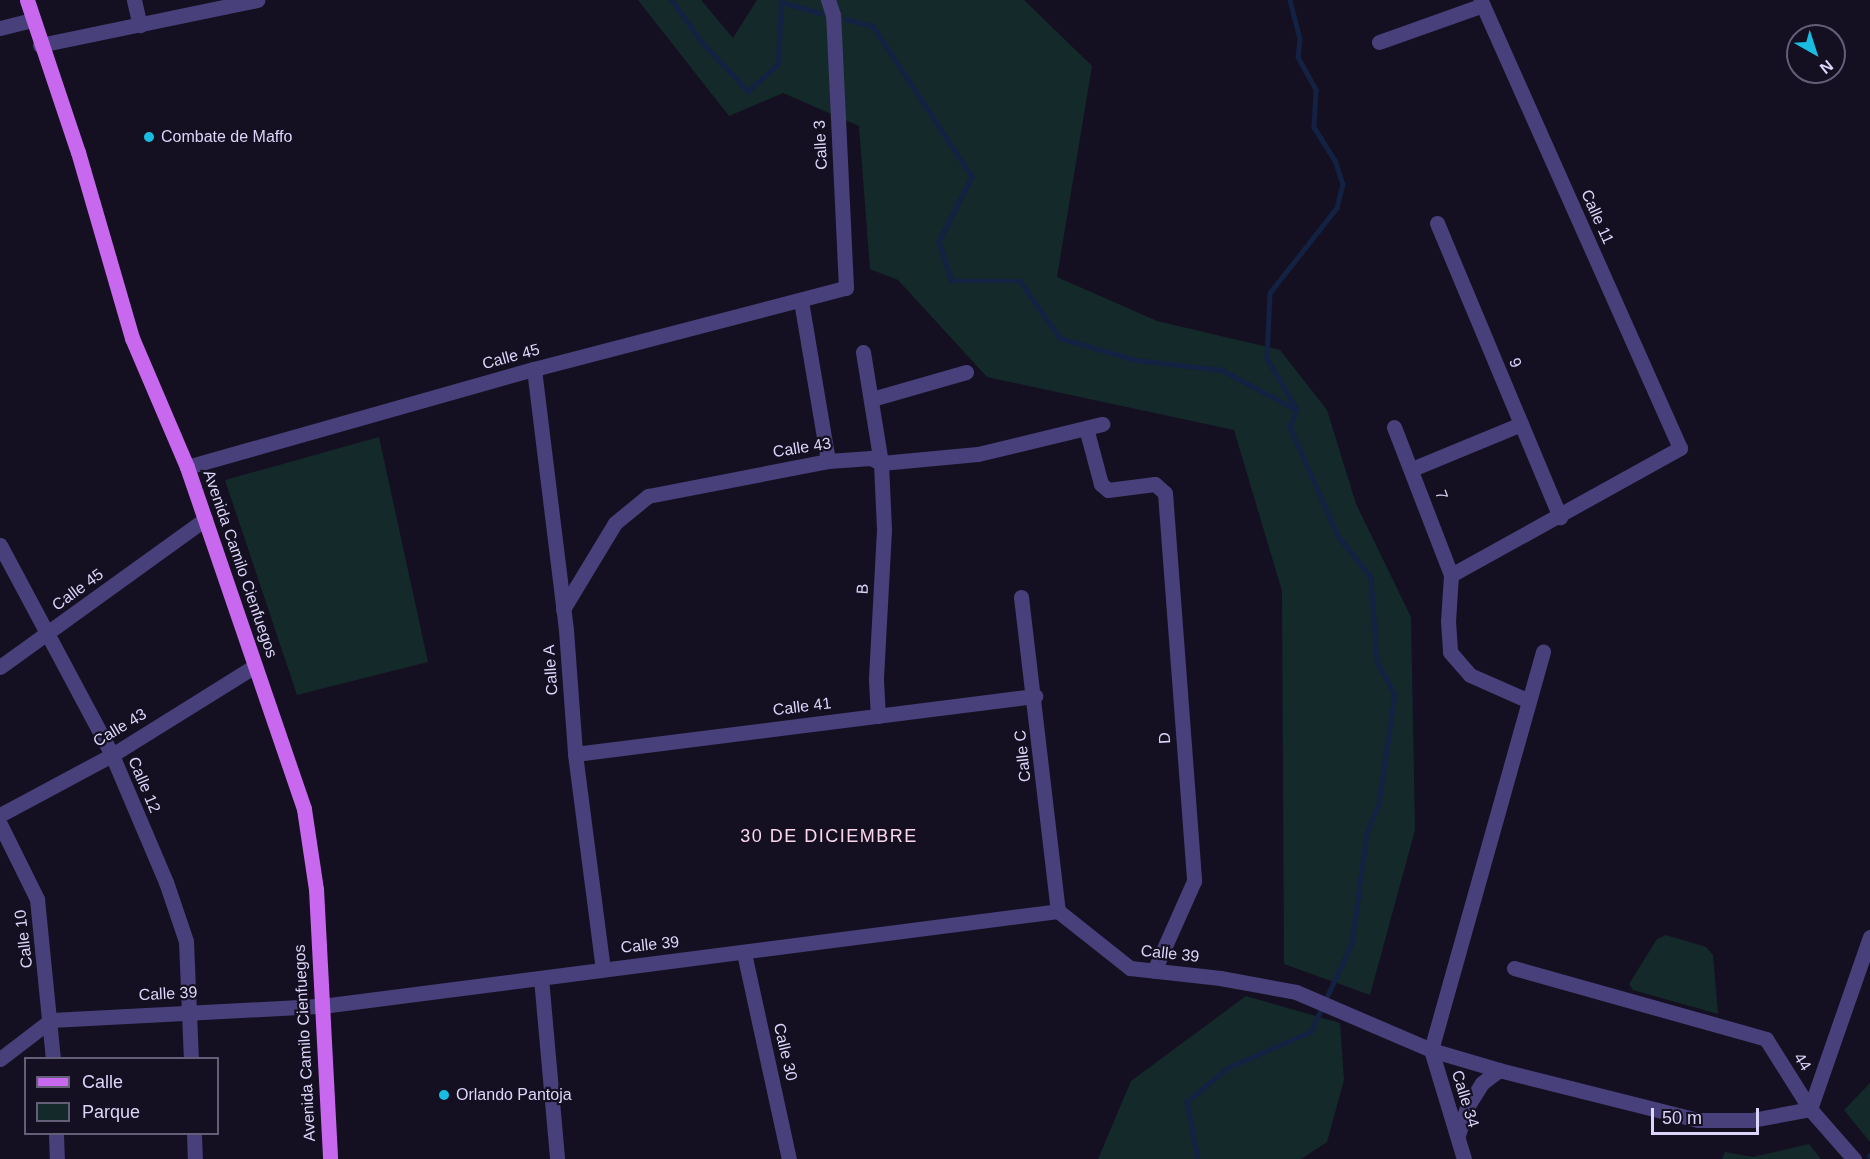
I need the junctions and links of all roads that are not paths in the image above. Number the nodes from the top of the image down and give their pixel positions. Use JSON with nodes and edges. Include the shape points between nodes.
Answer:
{"nodes":[{"id":1,"x":27,"y":0,"type":"edge"},
{"id":2,"x":134,"y":0,"type":"edge"},
{"id":3,"x":257,"y":0,"type":"edge"},
{"id":4,"x":828,"y":0,"type":"edge"},
{"id":5,"x":239,"y":2,"type":"edge"},
{"id":6,"x":1482,"y":3,"type":"edge"},
{"id":7,"x":33,"y":20,"type":"junction"},
{"id":8,"x":140,"y":25,"type":"junction"},
{"id":9,"x":0,"y":28,"type":"edge"},
{"id":10,"x":1379,"y":42,"type":"dead end"},
{"id":11,"x":40,"y":45,"type":"junction"},
{"id":12,"x":1437,"y":223,"type":"dead end"},
{"id":13,"x":846,"y":288,"type":"joint"},
{"id":14,"x":801,"y":300,"type":"junction"},
{"id":15,"x":863,"y":352,"type":"dead end"},
{"id":16,"x":534,"y":369,"type":"junction"},
{"id":17,"x":966,"y":372,"type":"dead end"},
{"id":18,"x":872,"y":399,"type":"junction"},
{"id":19,"x":1102,"y":424,"type":"dead end"},
{"id":20,"x":1521,"y":424,"type":"junction"},
{"id":21,"x":1394,"y":427,"type":"dead end"},
{"id":22,"x":1086,"y":428,"type":"junction"},
{"id":23,"x":828,"y":460,"type":"junction"},
{"id":24,"x":881,"y":464,"type":"junction"},
{"id":25,"x":187,"y":467,"type":"junction"},
{"id":26,"x":1412,"y":470,"type":"junction"},
{"id":27,"x":1560,"y":517,"type":"junction"},
{"id":28,"x":205,"y":519,"type":"junction"},
{"id":29,"x":0,"y":545,"type":"edge"},
{"id":30,"x":1452,"y":575,"type":"junction"},
{"id":31,"x":1021,"y":597,"type":"dead end"},
{"id":32,"x":563,"y":609,"type":"junction"},
{"id":33,"x":47,"y":634,"type":"junction"},
{"id":34,"x":1543,"y":651,"type":"dead end"},
{"id":35,"x":255,"y":666,"type":"junction"},
{"id":36,"x":0,"y":667,"type":"edge"},
{"id":37,"x":1035,"y":696,"type":"junction"},
{"id":38,"x":1529,"y":701,"type":"junction"},
{"id":39,"x":878,"y":716,"type":"junction"},
{"id":40,"x":575,"y":754,"type":"junction"},
{"id":41,"x":112,"y":755,"type":"junction"},
{"id":42,"x":0,"y":815,"type":"edge"},
{"id":43,"x":0,"y":824,"type":"edge"},
{"id":44,"x":1058,"y":911,"type":"junction"},
{"id":45,"x":1870,"y":937,"type":"edge"},
{"id":46,"x":744,"y":953,"type":"junction"},
{"id":47,"x":1514,"y":968,"type":"dead end"},
{"id":48,"x":603,"y":969,"type":"junction"},
{"id":49,"x":1154,"y":971,"type":"junction"},
{"id":50,"x":541,"y":978,"type":"junction"},
{"id":51,"x":322,"y":1006,"type":"junction"},
{"id":52,"x":190,"y":1010,"type":"junction"},
{"id":53,"x":51,"y":1020,"type":"junction"},
{"id":54,"x":1431,"y":1050,"type":"junction"},
{"id":55,"x":53,"y":1057,"type":"edge"},
{"id":56,"x":191,"y":1057,"type":"edge"},
{"id":57,"x":0,"y":1059,"type":"edge"},
{"id":58,"x":1499,"y":1070,"type":"junction"},
{"id":59,"x":1810,"y":1109,"type":"junction"},
{"id":60,"x":56,"y":1135,"type":"edge"},
{"id":61,"x":194,"y":1135,"type":"edge"},
{"id":62,"x":1458,"y":1135,"type":"junction"},
{"id":63,"x":57,"y":1159,"type":"edge"},
{"id":64,"x":195,"y":1159,"type":"edge"},
{"id":65,"x":330,"y":1159,"type":"edge"},
{"id":66,"x":557,"y":1159,"type":"edge"},
{"id":67,"x":789,"y":1159,"type":"edge"},
{"id":68,"x":1464,"y":1159,"type":"edge"},
{"id":69,"x":1854,"y":1159,"type":"edge"}],
"edges":[{"from":1,"to":7,"type":"main road","name":"Avenida Camilo Cienfuegos"},
{"from":2,"to":8,"type":"street"},
{"from":3,"to":5,"type":"street"},
{"from":4,"to":13,"type":"street","name":"Calle 3","via":[[833,15]]},
{"from":5,"to":8,"type":"street"},
{"from":6,"to":10,"type":"street"},
{"from":6,"to":27,"type":"street","name":"Calle 11","via":[[1680,448]]},
{"from":7,"to":9,"type":"street"},
{"from":7,"to":11,"type":"main road","name":"Avenida Camilo Cienfuegos"},
{"from":8,"to":11,"type":"street"},
{"from":11,"to":25,"type":"main road","name":"Avenida Camilo Cienfuegos","via":[[78,152],[132,338]]},
{"from":12,"to":20,"type":"street","name":"9"},
{"from":13,"to":14,"type":"street","name":"Calle 45"},
{"from":14,"to":16,"type":"street","name":"Calle 45"},
{"from":14,"to":23,"type":"street"},
{"from":15,"to":18,"type":"street","name":"B"},
{"from":16,"to":25,"type":"street","name":"Calle 45"},
{"from":16,"to":32,"type":"street","name":"Calle A"},
{"from":17,"to":18,"type":"street"},
{"from":18,"to":24,"type":"street","name":"B"},
{"from":19,"to":22,"type":"street","name":"Calle 43"},
{"from":20,"to":26,"type":"street"},
{"from":20,"to":27,"type":"street","name":"9"},
{"from":21,"to":26,"type":"street","name":"7"},
{"from":22,"to":24,"type":"street","name":"Calle 43","via":[[978,454]]},
{"from":22,"to":49,"type":"street","name":"D","via":[[1101,484],[1108,490],[1155,484],[1165,494],[1194,881]]},
{"from":23,"to":24,"type":"street","name":"Calle 43","via":[[871,458]]},
{"from":23,"to":32,"type":"street","name":"Calle 43","via":[[648,496],[615,523]]},
{"from":24,"to":39,"type":"street","name":"B","via":[[884,530],[876,680]]},
{"from":25,"to":28,"type":"main road","name":"Avenida Camilo Cienfuegos"},
{"from":26,"to":30,"type":"street","name":"7"},
{"from":27,"to":30,"type":"street"},
{"from":28,"to":33,"type":"street","name":"Calle 45"},
{"from":28,"to":35,"type":"main road","name":"Avenida Camilo Cienfuegos"},
{"from":29,"to":33,"type":"street","name":"Calle 12"},
{"from":30,"to":38,"type":"street","via":[[1450,652],[1470,675]]},
{"from":31,"to":37,"type":"street","name":"Calle C"},
{"from":32,"to":40,"type":"street","name":"Calle A"},
{"from":33,"to":36,"type":"street","name":"Calle 45"},
{"from":33,"to":41,"type":"street","name":"Calle 12"},
{"from":34,"to":38,"type":"street"},
{"from":35,"to":41,"type":"street","name":"Calle 43"},
{"from":35,"to":51,"type":"main road","name":"Avenida Camilo Cienfuegos","via":[[304,809],[316,889]]},
{"from":37,"to":39,"type":"street","name":"Calle 41"},
{"from":37,"to":44,"type":"street","name":"Calle C"},
{"from":38,"to":54,"type":"street"},
{"from":39,"to":40,"type":"street","name":"Calle 41"},
{"from":40,"to":48,"type":"street","name":"Calle A"},
{"from":41,"to":42,"type":"street","name":"Calle 43"},
{"from":41,"to":52,"type":"street","name":"Calle 12","via":[[166,882],[186,941]]},
{"from":43,"to":53,"type":"street","name":"Calle 10","via":[[38,899]]},
{"from":44,"to":46,"type":"street","name":"Calle 39"},
{"from":44,"to":49,"type":"street","name":"Calle 39","via":[[1130,968]]},
{"from":45,"to":59,"type":"street"},
{"from":46,"to":48,"type":"street","name":"Calle 39"},
{"from":46,"to":67,"type":"street","name":"Calle 30"},
{"from":47,"to":59,"type":"street","name":"44","via":[[1767,1040]]},
{"from":48,"to":50,"type":"street","name":"Calle 39"},
{"from":49,"to":54,"type":"street","name":"Calle 39","via":[[1296,992]]},
{"from":50,"to":51,"type":"street","name":"Calle 39"},
{"from":50,"to":66,"type":"street"},
{"from":51,"to":52,"type":"street","name":"Calle 39"},
{"from":51,"to":65,"type":"main road","name":"Avenida Camilo Cienfuegos"},
{"from":52,"to":53,"type":"street","name":"Calle 39"},
{"from":52,"to":56,"type":"street","name":"Calle 12"},
{"from":53,"to":55,"type":"street","name":"Calle 10"},
{"from":53,"to":57,"type":"street"},
{"from":54,"to":58,"type":"street","name":"Calle 39"},
{"from":54,"to":62,"type":"street","name":"Calle 34"},
{"from":58,"to":59,"type":"street","name":"Calle 39","via":[[1698,1120],[1752,1120]]},
{"from":58,"to":62,"type":"street","via":[[1482,1083],[1467,1107]]},
{"from":59,"to":69,"type":"street","name":"44"},
{"from":60,"to":63,"type":"street"},
{"from":61,"to":64,"type":"street"},
{"from":62,"to":68,"type":"street","name":"Calle 34"}]}
